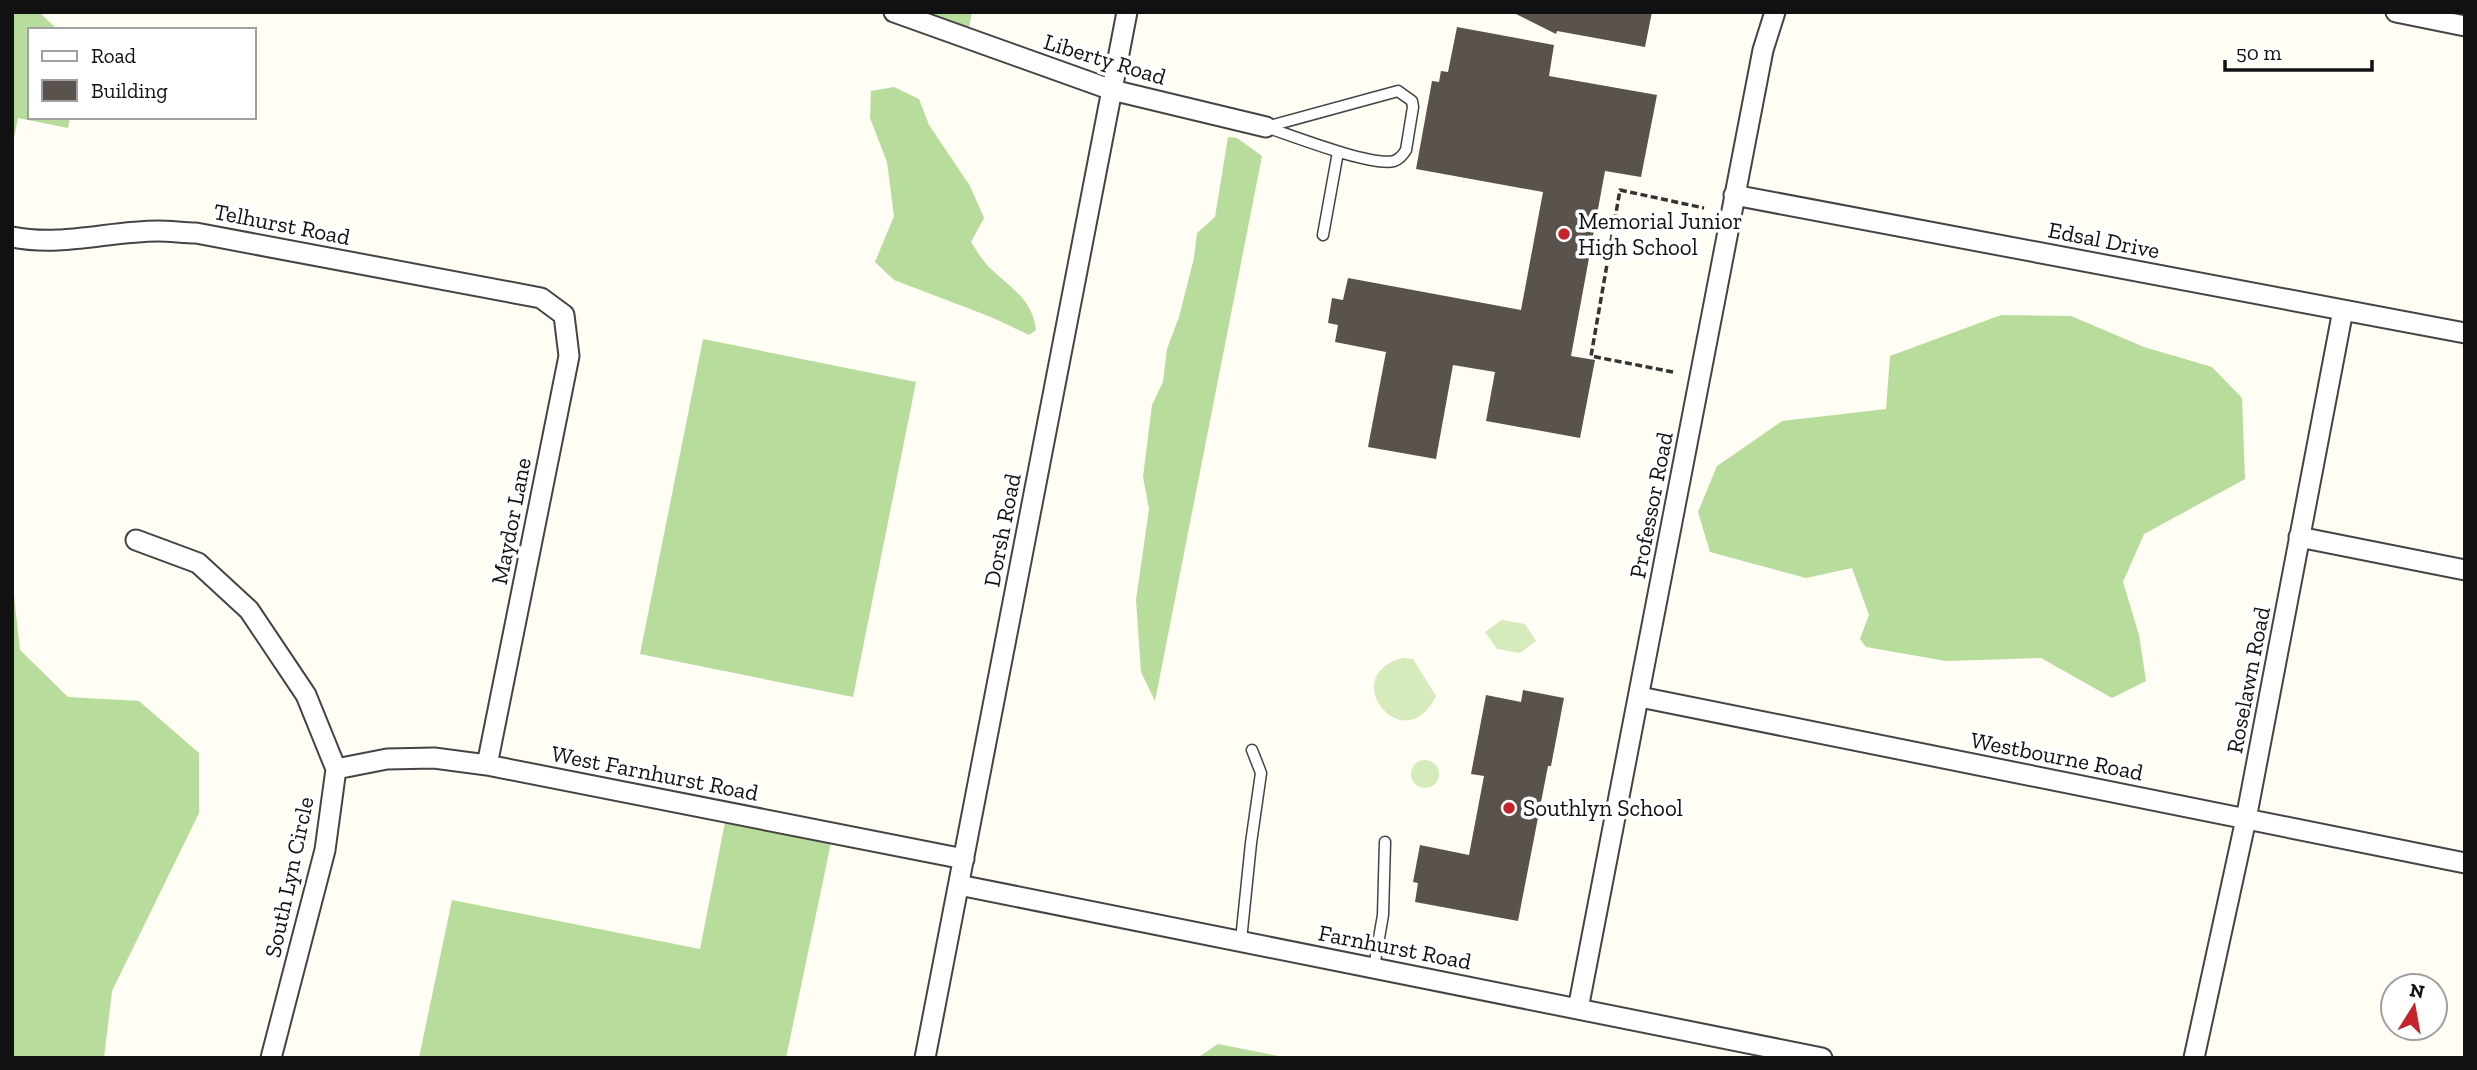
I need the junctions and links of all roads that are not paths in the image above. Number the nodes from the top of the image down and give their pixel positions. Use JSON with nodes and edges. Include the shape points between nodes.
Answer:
{"nodes":[{"id":1,"x":894,"y":12,"type":"edge"},
{"id":2,"x":1127,"y":12,"type":"edge"},
{"id":3,"x":1775,"y":12,"type":"edge"},
{"id":4,"x":2396,"y":12,"type":"edge"},
{"id":5,"x":2465,"y":26,"type":"edge"},
{"id":6,"x":1112,"y":90,"type":"junction"},
{"id":7,"x":1266,"y":127,"type":"junction"},
{"id":8,"x":1338,"y":152,"type":"junction"},
{"id":9,"x":1734,"y":195,"type":"junction"},
{"id":10,"x":1323,"y":235,"type":"dead end"},
{"id":11,"x":12,"y":237,"type":"edge"},
{"id":12,"x":541,"y":298,"type":"joint"},
{"id":13,"x":2343,"y":310,"type":"junction"},
{"id":14,"x":2465,"y":333,"type":"edge"},
{"id":15,"x":2299,"y":537,"type":"junction"},
{"id":16,"x":136,"y":540,"type":"dead end"},
{"id":17,"x":2465,"y":570,"type":"edge"},
{"id":18,"x":1640,"y":696,"type":"junction"},
{"id":19,"x":1252,"y":750,"type":"dead end"},
{"id":20,"x":487,"y":765,"type":"junction"},
{"id":21,"x":336,"y":769,"type":"junction"},
{"id":22,"x":2246,"y":819,"type":"junction"},
{"id":23,"x":1385,"y":842,"type":"dead end"},
{"id":24,"x":964,"y":859,"type":"junction"},
{"id":25,"x":2465,"y":863,"type":"edge"},
{"id":26,"x":958,"y":885,"type":"junction"},
{"id":27,"x":1241,"y":940,"type":"junction"},
{"id":28,"x":1374,"y":967,"type":"junction"},
{"id":29,"x":1578,"y":1009,"type":"junction"},
{"id":30,"x":271,"y":1058,"type":"edge"},
{"id":31,"x":925,"y":1058,"type":"edge"},
{"id":32,"x":1822,"y":1058,"type":"edge"},
{"id":33,"x":2194,"y":1058,"type":"edge"}],
"edges":[{"from":1,"to":6,"type":"street","name":"Liberty Road"},
{"from":2,"to":6,"type":"street","name":"Dorsh Road"},
{"from":3,"to":9,"type":"street","name":"Professor Road"},
{"from":4,"to":5,"type":"street"},
{"from":6,"to":7,"type":"street","name":"Liberty Road"},
{"from":6,"to":24,"type":"street","name":"Dorsh Road"},
{"from":7,"to":8,"type":"lane"},
{"from":7,"to":8,"type":"lane","via":[[1392,92],[1402,92],[1412,101],[1406,150],[1397,160]]},
{"from":8,"to":10,"type":"lane"},
{"from":9,"to":13,"type":"street","name":"Edsal Drive"},
{"from":9,"to":18,"type":"street","name":"Professor Road"},
{"from":11,"to":12,"type":"street","name":"Telhurst Road","via":[[61,242],[157,231],[196,233]]},
{"from":12,"to":20,"type":"street","name":"Maydor Lane","via":[[564,315],[569,356]]},
{"from":13,"to":14,"type":"street","name":"Edsal Drive"},
{"from":13,"to":15,"type":"street","name":"Roselawn Road"},
{"from":15,"to":17,"type":"street"},
{"from":15,"to":22,"type":"street","name":"Roselawn Road"},
{"from":16,"to":21,"type":"street","name":"South Lyn Circle","via":[[198,563],[249,610],[306,695]]},
{"from":18,"to":22,"type":"street","name":"Westbourne Road"},
{"from":18,"to":29,"type":"street","name":"Professor Road"},
{"from":19,"to":27,"type":"lane","via":[[1261,773]]},
{"from":20,"to":21,"type":"street","name":"West Farnhurst Road","via":[[434,758],[387,759]]},
{"from":20,"to":24,"type":"street","name":"West Farnhurst Road"},
{"from":21,"to":30,"type":"street","name":"South Lyn Circle","via":[[325,850]]},
{"from":22,"to":25,"type":"street","name":"Westbourne Road"},
{"from":22,"to":33,"type":"street","name":"Roselawn Road"},
{"from":23,"to":28,"type":"lane","via":[[1383,915]]},
{"from":24,"to":26,"type":"street","name":"Dorsh Road"},
{"from":26,"to":27,"type":"street","name":"Farnhurst Road"},
{"from":26,"to":31,"type":"street","name":"Dorsh Road"},
{"from":27,"to":28,"type":"street","name":"Farnhurst Road"},
{"from":28,"to":29,"type":"street","name":"Farnhurst Road"},
{"from":29,"to":32,"type":"street","name":"Farnhurst Road"}]}
